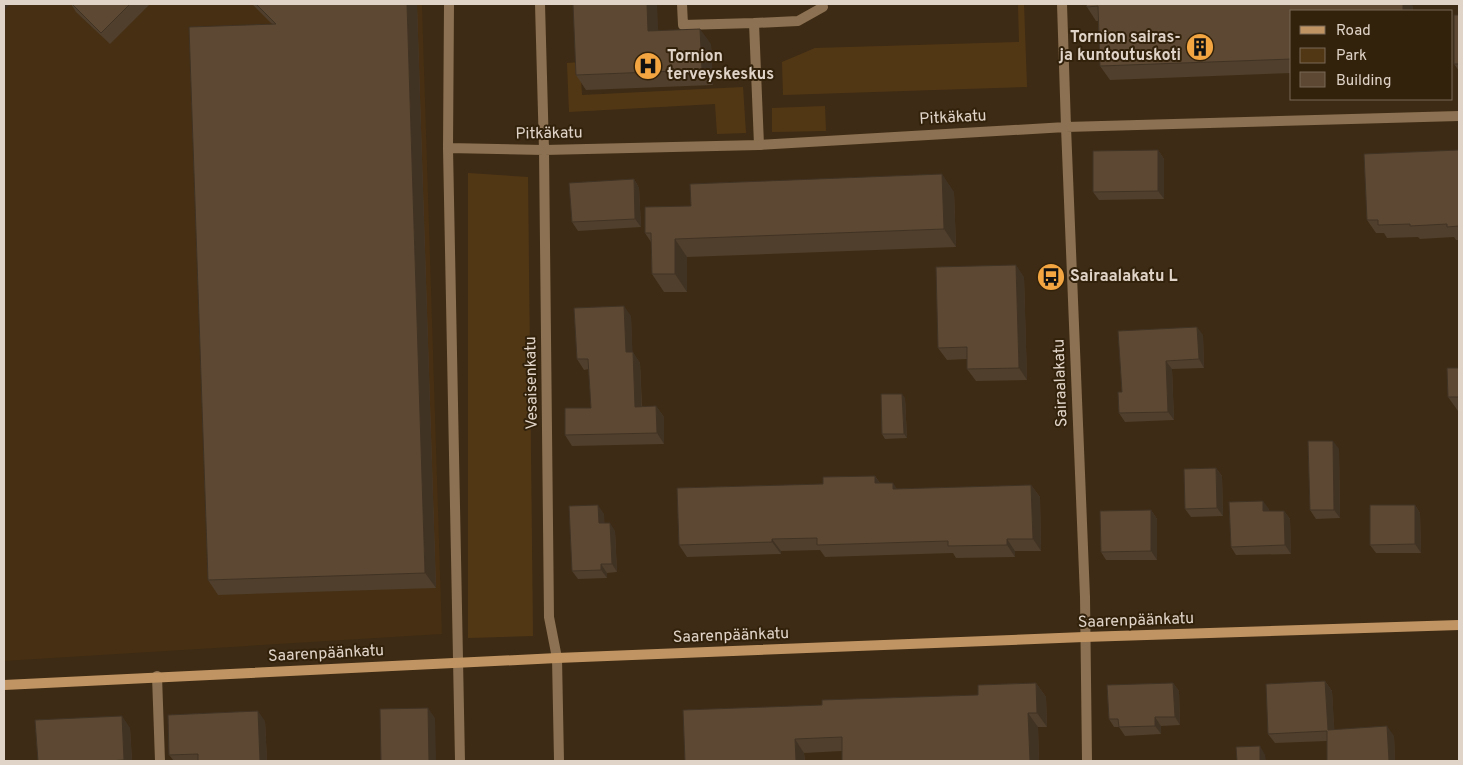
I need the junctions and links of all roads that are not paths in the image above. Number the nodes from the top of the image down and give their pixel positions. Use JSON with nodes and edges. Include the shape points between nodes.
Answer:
{"nodes":[{"id":1,"x":449,"y":4,"type":"edge"},
{"id":2,"x":540,"y":4,"type":"edge"},
{"id":3,"x":682,"y":4,"type":"edge"},
{"id":4,"x":1062,"y":4,"type":"edge"},
{"id":5,"x":823,"y":6,"type":"dead end"},
{"id":6,"x":754,"y":23,"type":"junction"},
{"id":7,"x":1459,"y":116,"type":"edge"},
{"id":8,"x":1066,"y":127,"type":"junction"},
{"id":9,"x":759,"y":145,"type":"junction"},
{"id":10,"x":448,"y":148,"type":"junction"},
{"id":11,"x":544,"y":150,"type":"junction"},
{"id":12,"x":1459,"y":625,"type":"edge"},
{"id":13,"x":1084,"y":637,"type":"junction"},
{"id":14,"x":558,"y":658,"type":"junction"},
{"id":15,"x":459,"y":663,"type":"junction"},
{"id":16,"x":157,"y":676,"type":"junction"},
{"id":17,"x":4,"y":685,"type":"edge"},
{"id":18,"x":160,"y":761,"type":"edge"},
{"id":19,"x":460,"y":761,"type":"edge"},
{"id":20,"x":560,"y":761,"type":"edge"},
{"id":21,"x":1087,"y":761,"type":"edge"}],
"edges":[{"from":1,"to":10,"type":"street"},
{"from":2,"to":11,"type":"street","name":"Vesaisenkatu"},
{"from":3,"to":6,"type":"street","via":[[682,25]]},
{"from":4,"to":8,"type":"street","name":"Sairaalakatu"},
{"from":5,"to":6,"type":"street","via":[[798,21]]},
{"from":6,"to":9,"type":"street"},
{"from":7,"to":8,"type":"street","name":"Pitkäkatu"},
{"from":8,"to":9,"type":"street","name":"Pitkäkatu"},
{"from":8,"to":13,"type":"street","name":"Sairaalakatu"},
{"from":9,"to":11,"type":"street","name":"Pitkäkatu"},
{"from":10,"to":11,"type":"street","name":"Pitkäkatu"},
{"from":10,"to":15,"type":"street"},
{"from":11,"to":14,"type":"street","name":"Vesaisenkatu","via":[[549,618]]},
{"from":12,"to":13,"type":"street","name":"Saarenpäänkatu"},
{"from":13,"to":14,"type":"street","name":"Saarenpäänkatu"},
{"from":13,"to":21,"type":"street","name":"Sairaalakatu"},
{"from":14,"to":15,"type":"street","name":"Saarenpäänkatu"},
{"from":14,"to":20,"type":"street","name":"Vesaisenkatu"},
{"from":15,"to":16,"type":"street","name":"Saarenpäänkatu"},
{"from":15,"to":19,"type":"street"},
{"from":16,"to":17,"type":"street","name":"Saarenpäänkatu"},
{"from":16,"to":18,"type":"street"}]}
